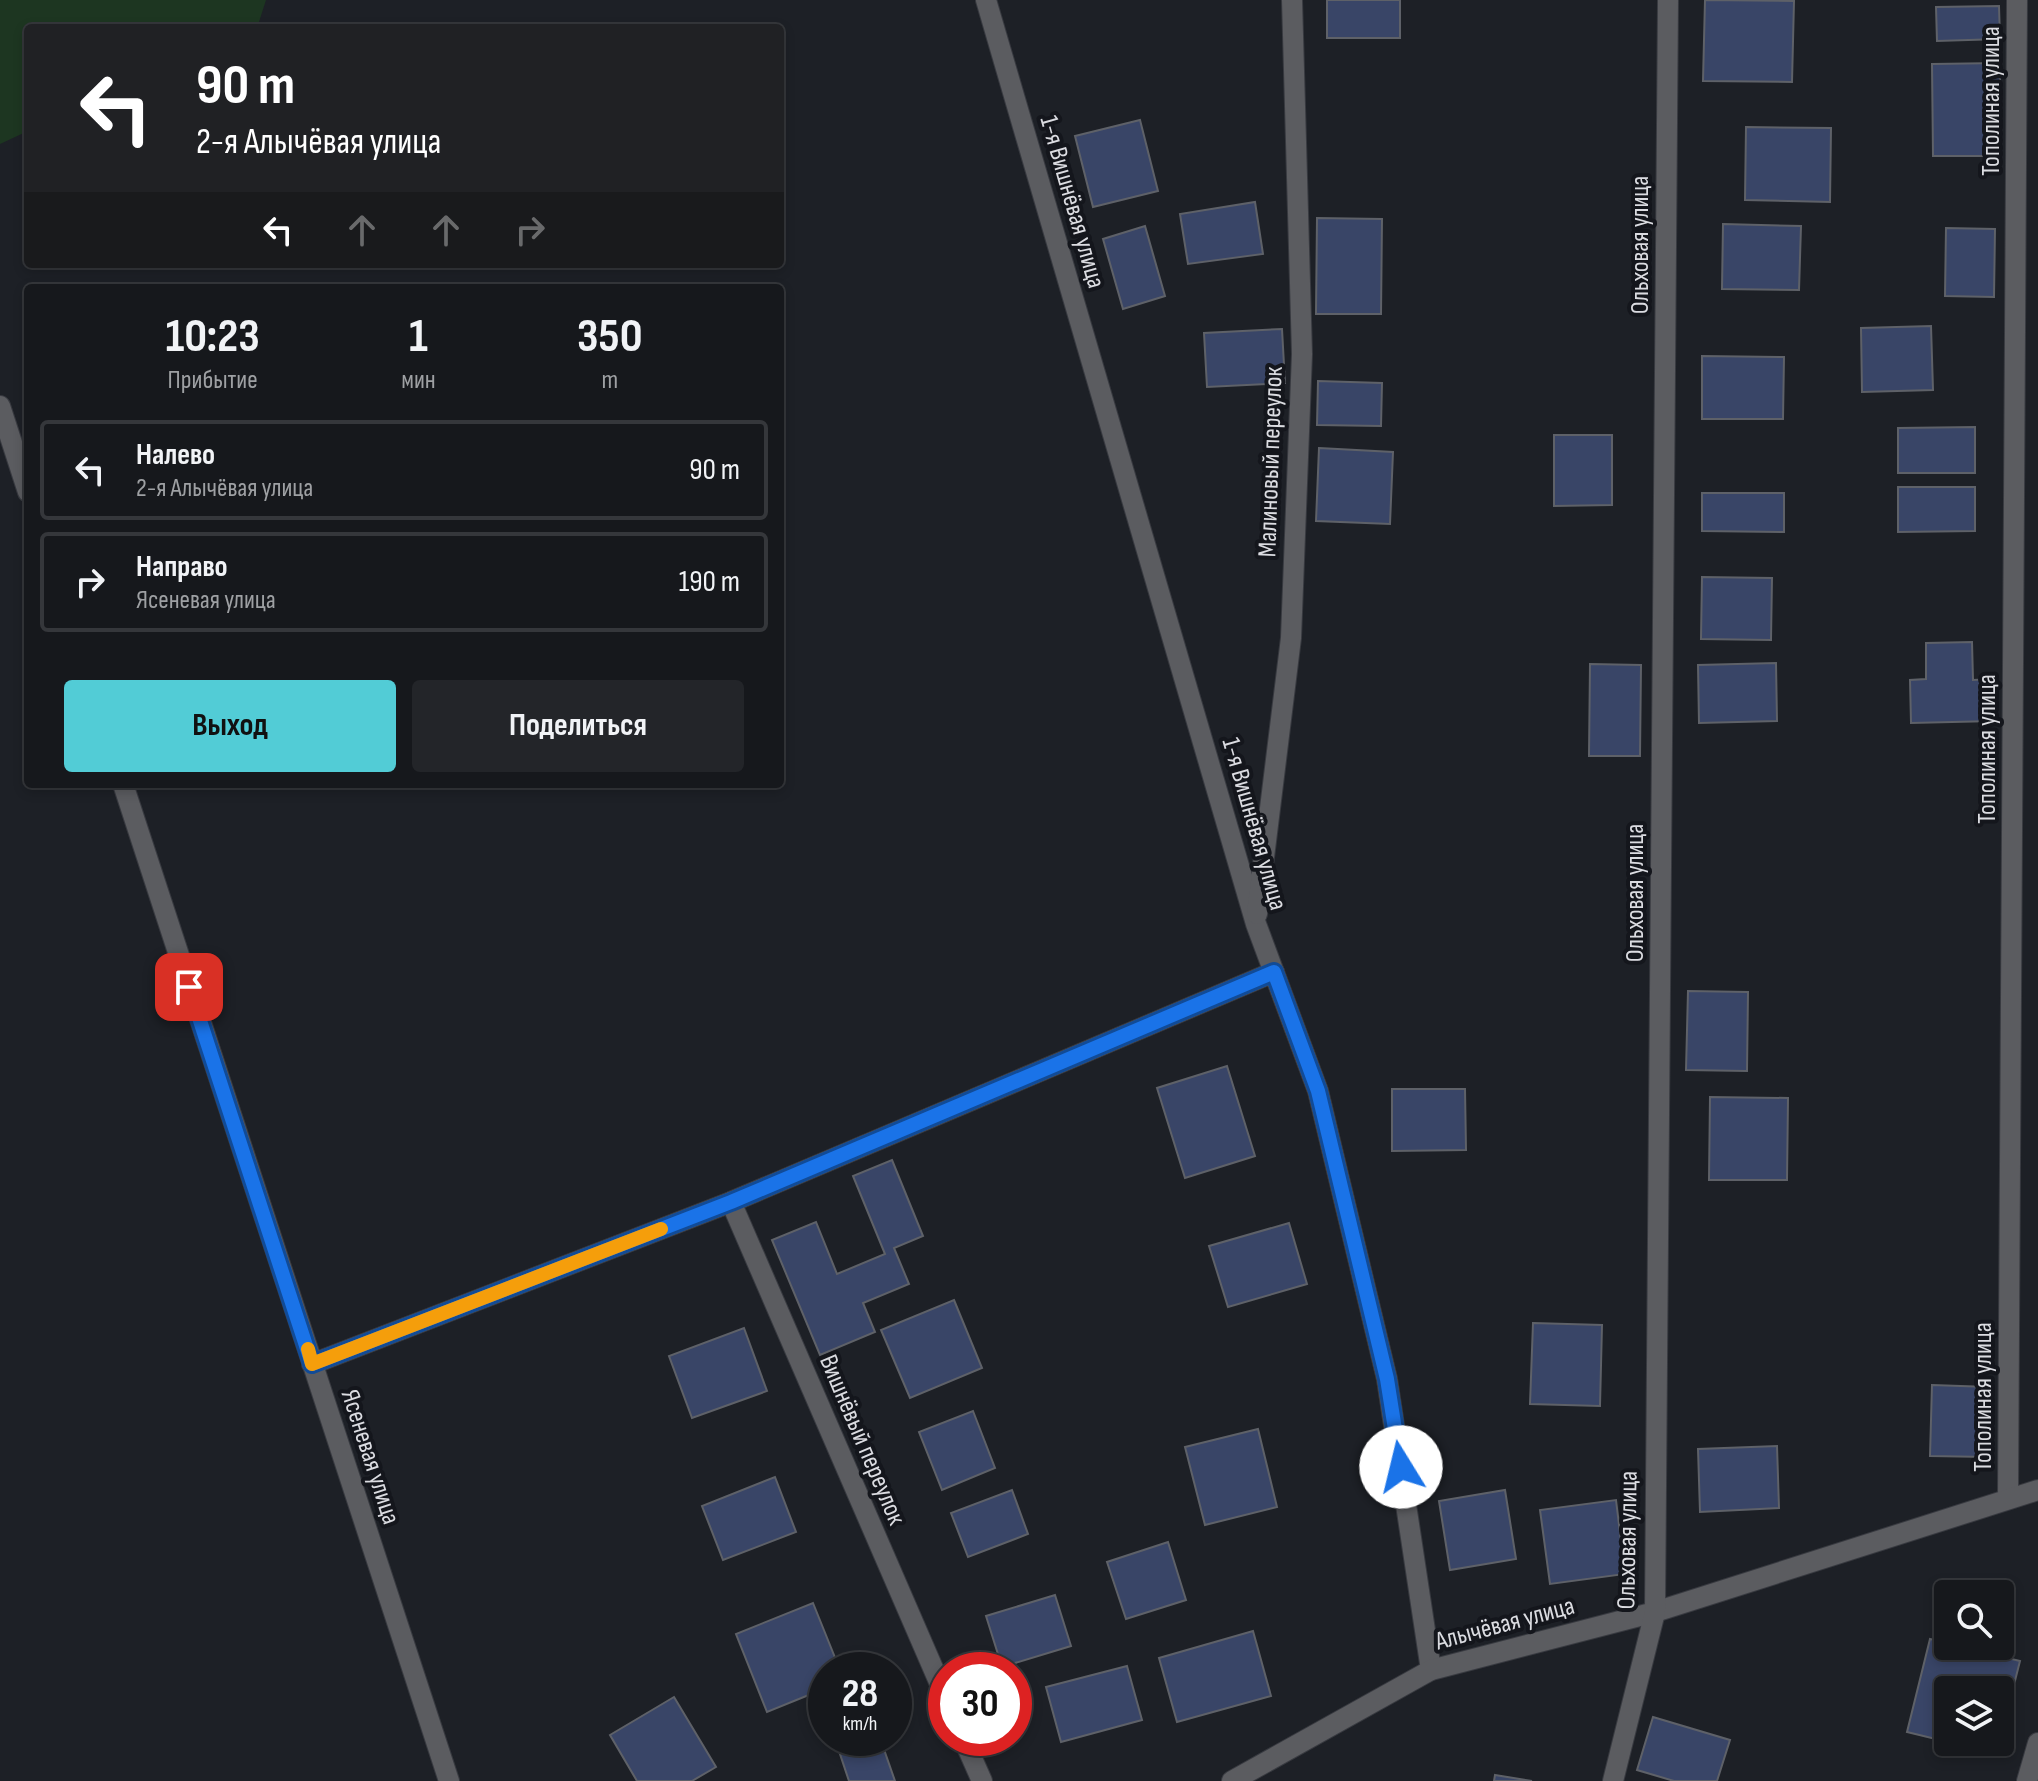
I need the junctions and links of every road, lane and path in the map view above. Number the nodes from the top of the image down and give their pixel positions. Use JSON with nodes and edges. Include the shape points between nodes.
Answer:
{"nodes":[{"id":1,"x":986,"y":0,"type":"edge"},
{"id":2,"x":1292,"y":0,"type":"edge"},
{"id":3,"x":1668,"y":0,"type":"edge"},
{"id":4,"x":2017,"y":0,"type":"edge"},
{"id":5,"x":0,"y":406,"type":"edge"},
{"id":6,"x":24,"y":480,"type":"edge"},
{"id":7,"x":124,"y":788,"type":"edge"},
{"id":8,"x":1256,"y":924,"type":"junction"},
{"id":9,"x":1274,"y":972,"type":"junction"},
{"id":10,"x":731,"y":1202,"type":"junction"},
{"id":11,"x":312,"y":1364,"type":"junction"},
{"id":12,"x":2038,"y":1490,"type":"edge"},
{"id":13,"x":2008,"y":1498,"type":"junction"},
{"id":14,"x":1655,"y":1612,"type":"junction"},
{"id":15,"x":928,"y":1656,"type":"edge"},
{"id":16,"x":1431,"y":1670,"type":"junction"},
{"id":17,"x":2038,"y":1743,"type":"edge"},
{"id":18,"x":971,"y":1756,"type":"edge"},
{"id":19,"x":449,"y":1781,"type":"edge"},
{"id":20,"x":982,"y":1781,"type":"edge"},
{"id":21,"x":1232,"y":1781,"type":"edge"},
{"id":22,"x":1613,"y":1781,"type":"edge"},
{"id":23,"x":2027,"y":1781,"type":"edge"}],
"edges":[{"from":1,"to":8,"type":"street","name":"1-я Вишнёвая улица"},
{"from":2,"to":8,"type":"street","name":"Малиновый переулок","via":[[1302,354],[1291,638]]},
{"from":3,"to":14,"type":"street","name":"Ольховая улица"},
{"from":4,"to":13,"type":"street","name":"Тополиная улица"},
{"from":5,"to":6,"type":"street"},
{"from":7,"to":11,"type":"street","name":"Ясеневая улица"},
{"from":8,"to":9,"type":"street","name":"1-я Вишнёвая улица"},
{"from":9,"to":10,"type":"street"},
{"from":9,"to":16,"type":"street","name":"1-я Вишнёвая улица","via":[[1318,1091],[1387,1379]]},
{"from":10,"to":11,"type":"street"},
{"from":10,"to":15,"type":"street","name":"Вишнёвый переулок"},
{"from":11,"to":19,"type":"street","name":"Ясеневая улица"},
{"from":12,"to":13,"type":"street","name":"Алычёвая улица"},
{"from":13,"to":14,"type":"street","name":"Алычёвая улица"},
{"from":14,"to":16,"type":"street","name":"Алычёвая улица"},
{"from":14,"to":22,"type":"street","name":"Ольховая улица"},
{"from":16,"to":21,"type":"street","name":"Алычёвая улица"},
{"from":17,"to":23,"type":"street"},
{"from":18,"to":20,"type":"street"}]}
